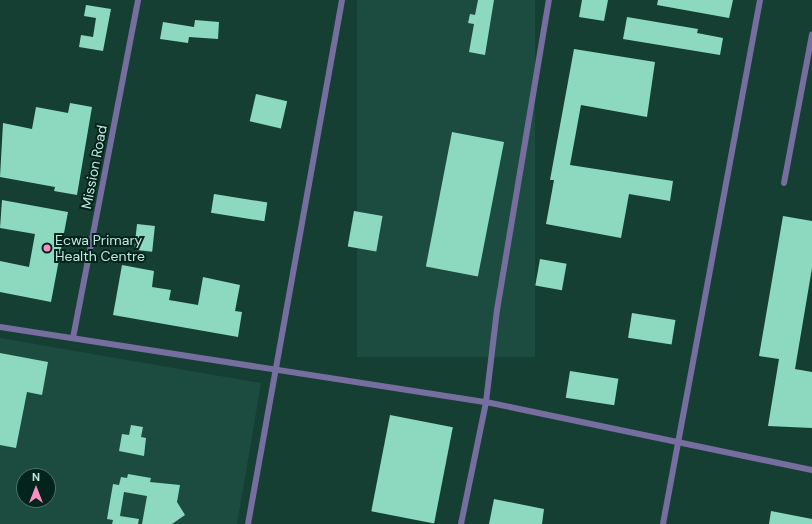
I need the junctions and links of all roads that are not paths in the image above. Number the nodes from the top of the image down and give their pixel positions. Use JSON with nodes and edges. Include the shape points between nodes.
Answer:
{"nodes":[{"id":1,"x":138,"y":0,"type":"edge"},
{"id":2,"x":342,"y":0,"type":"edge"},
{"id":3,"x":550,"y":0,"type":"edge"},
{"id":4,"x":760,"y":0,"type":"edge"},
{"id":5,"x":812,"y":35,"type":"edge"},
{"id":6,"x":784,"y":184,"type":"dead end"},
{"id":7,"x":0,"y":327,"type":"edge"},
{"id":8,"x":73,"y":338,"type":"junction"},
{"id":9,"x":276,"y":368,"type":"junction"},
{"id":10,"x":486,"y":402,"type":"junction"},
{"id":11,"x":678,"y":441,"type":"junction"},
{"id":12,"x":812,"y":470,"type":"edge"},
{"id":13,"x":248,"y":524,"type":"edge"},
{"id":14,"x":461,"y":524,"type":"edge"},
{"id":15,"x":663,"y":524,"type":"edge"}],
"edges":[{"from":1,"to":8,"type":"lane","name":"Mission Road"},
{"from":2,"to":9,"type":"lane"},
{"from":3,"to":10,"type":"lane","via":[[497,310]]},
{"from":4,"to":11,"type":"lane"},
{"from":5,"to":6,"type":"lane"},
{"from":7,"to":8,"type":"lane"},
{"from":8,"to":9,"type":"lane"},
{"from":9,"to":10,"type":"lane"},
{"from":9,"to":13,"type":"lane"},
{"from":10,"to":11,"type":"lane"},
{"from":10,"to":14,"type":"lane"},
{"from":11,"to":12,"type":"lane"},
{"from":11,"to":15,"type":"lane"}]}
